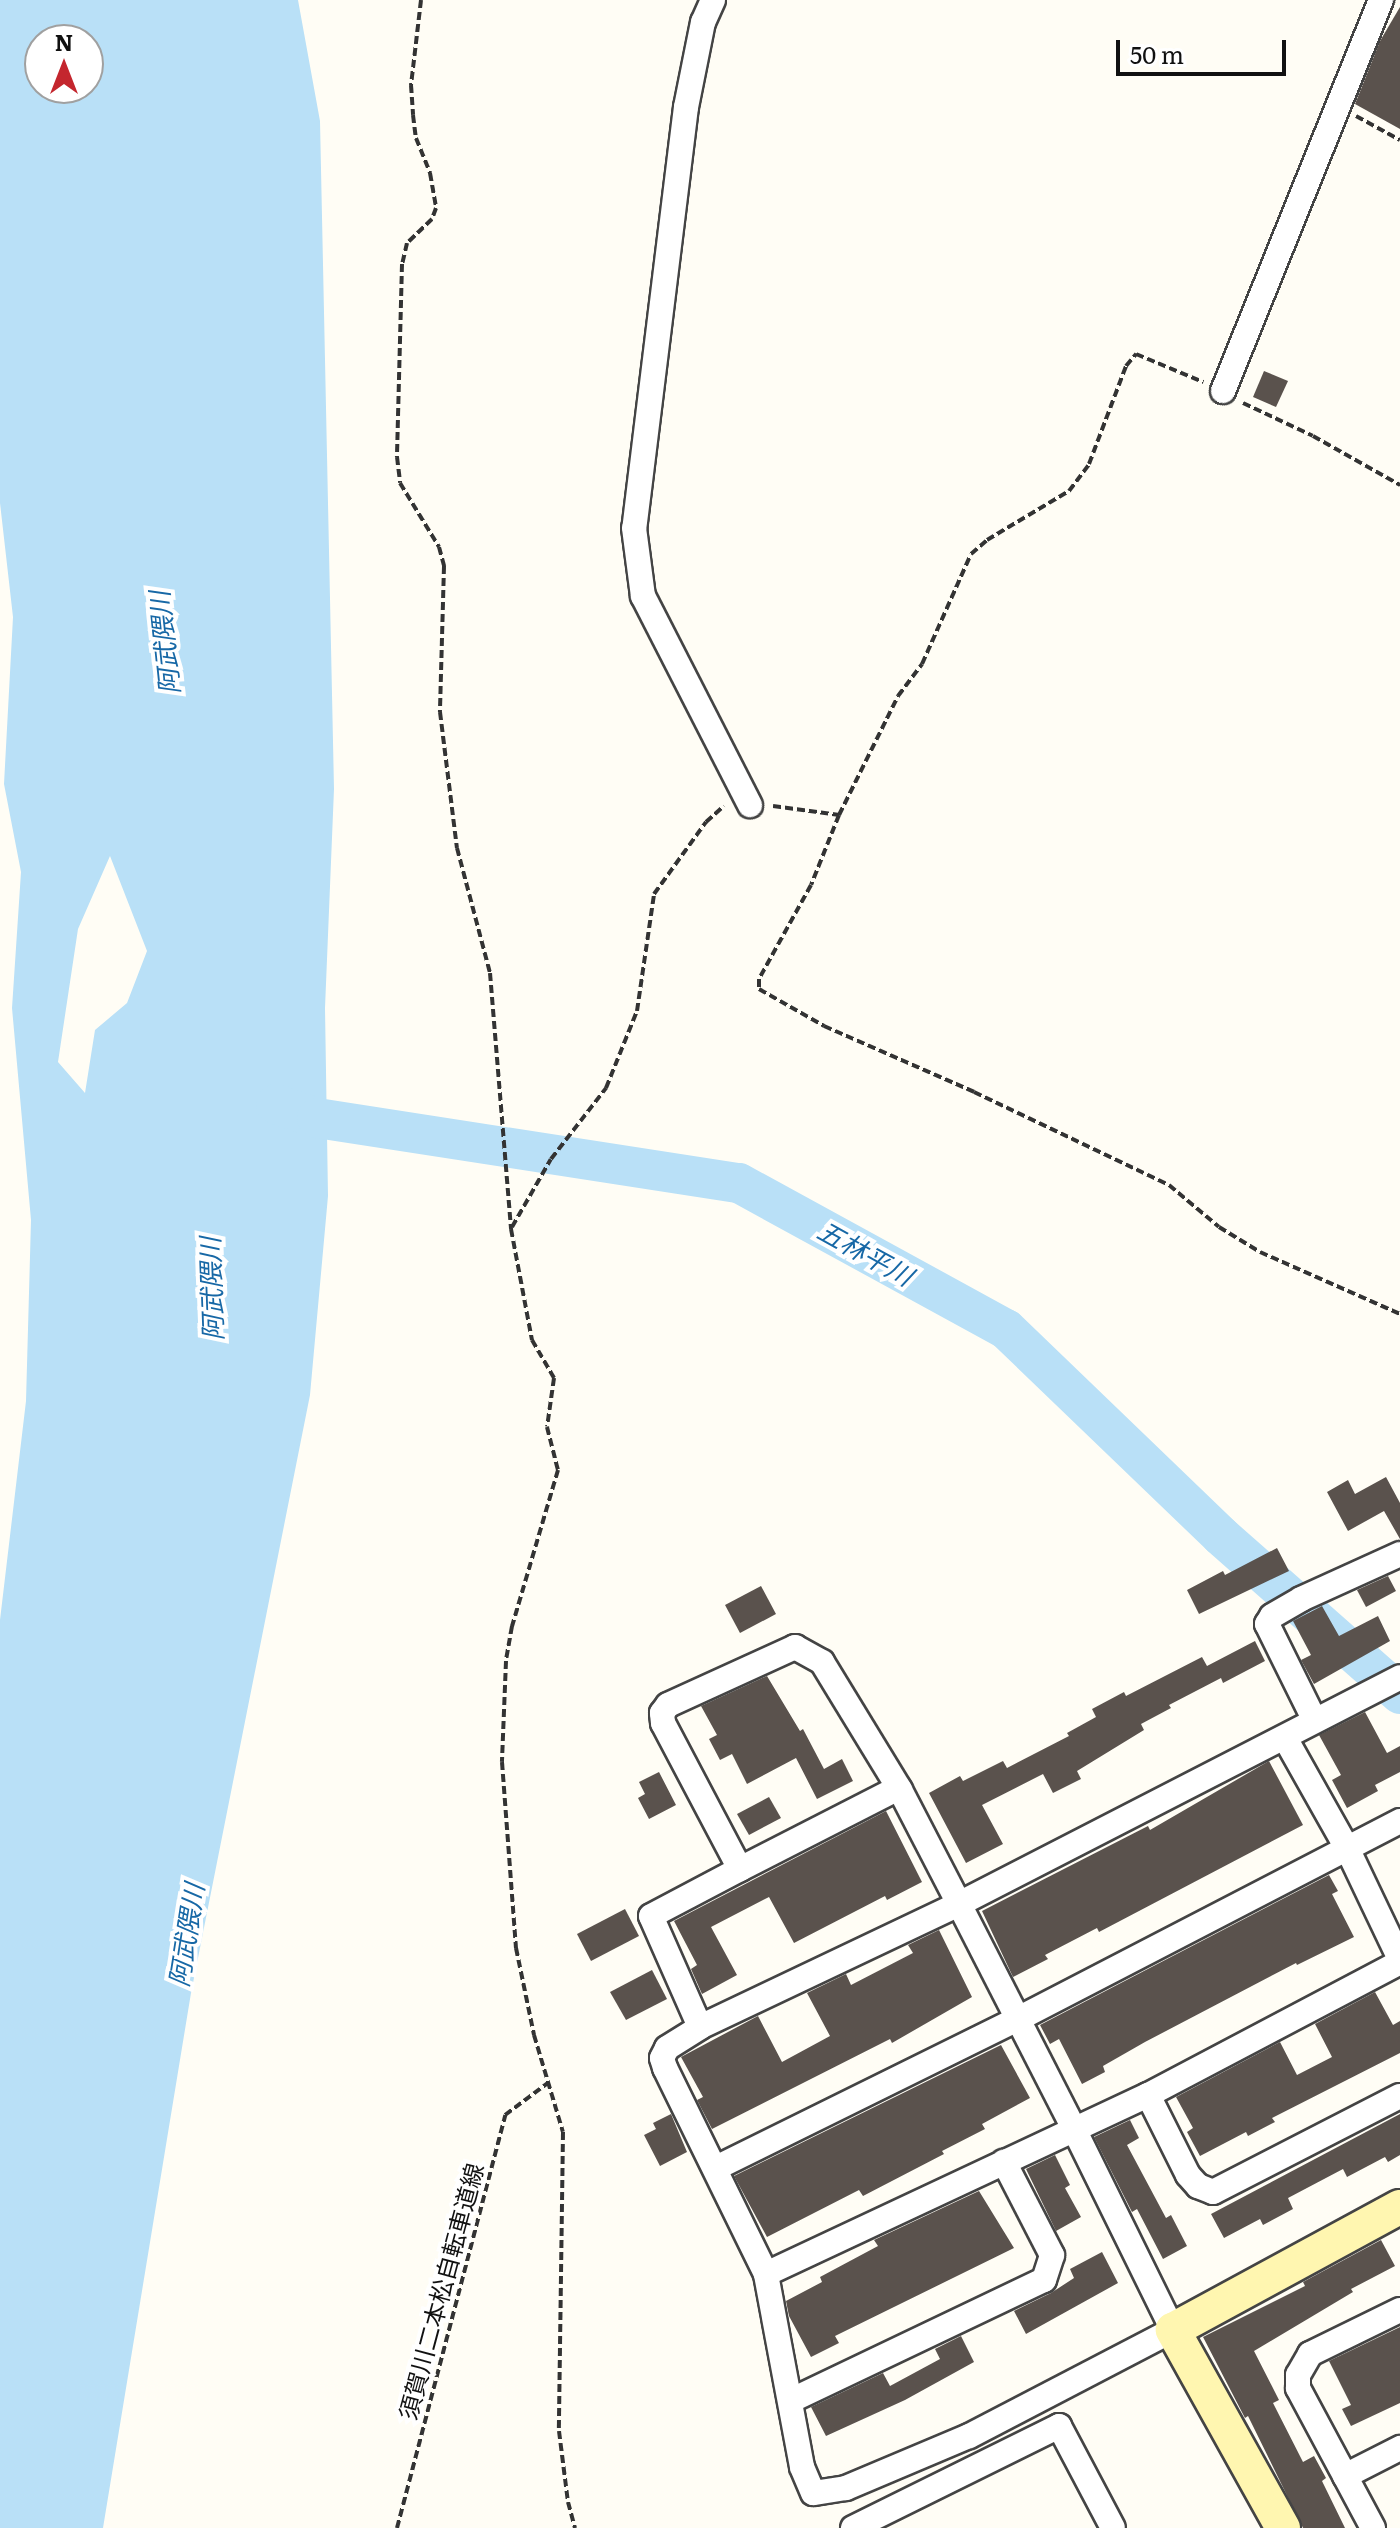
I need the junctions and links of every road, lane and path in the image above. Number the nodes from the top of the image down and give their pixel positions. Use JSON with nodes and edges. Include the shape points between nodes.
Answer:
{"nodes":[{"id":1,"x":421,"y":0,"type":"edge"},
{"id":2,"x":713,"y":0,"type":"edge"},
{"id":3,"x":1381,"y":0,"type":"edge"},
{"id":4,"x":1337,"y":105,"type":"junction"},
{"id":5,"x":1400,"y":140,"type":"edge"},
{"id":6,"x":1223,"y":391,"type":"junction"},
{"id":7,"x":1400,"y":485,"type":"edge"},
{"id":8,"x":750,"y":805,"type":"junction"},
{"id":9,"x":839,"y":815,"type":"junction"},
{"id":10,"x":511,"y":1229,"type":"junction"},
{"id":11,"x":1400,"y":1314,"type":"edge"},
{"id":12,"x":1400,"y":1554,"type":"edge"},
{"id":13,"x":1400,"y":1677,"type":"edge"},
{"id":14,"x":1314,"y":1719,"type":"junction"},
{"id":15,"x":1285,"y":1738,"type":"junction"},
{"id":16,"x":898,"y":1788,"type":"junction"},
{"id":17,"x":1400,"y":1821,"type":"edge"},
{"id":18,"x":1347,"y":1848,"type":"junction"},
{"id":19,"x":740,"y":1869,"type":"junction"},
{"id":20,"x":959,"y":1904,"type":"junction"},
{"id":21,"x":1400,"y":1960,"type":"edge"},
{"id":22,"x":1018,"y":2019,"type":"junction"},
{"id":23,"x":700,"y":2027,"type":"junction"},
{"id":24,"x":548,"y":2083,"type":"junction"},
{"id":25,"x":1148,"y":2095,"type":"junction"},
{"id":26,"x":1400,"y":2096,"type":"edge"},
{"id":27,"x":1074,"y":2129,"type":"junction"},
{"id":28,"x":1004,"y":2162,"type":"junction"},
{"id":29,"x":716,"y":2168,"type":"junction"},
{"id":30,"x":1400,"y":2207,"type":"edge"},
{"id":31,"x":766,"y":2274,"type":"junction"},
{"id":32,"x":1400,"y":2310,"type":"edge"},
{"id":33,"x":1173,"y":2330,"type":"junction"},
{"id":34,"x":792,"y":2400,"type":"junction"},
{"id":35,"x":1400,"y":2448,"type":"edge"},
{"id":36,"x":1345,"y":2476,"type":"junction"},
{"id":37,"x":397,"y":2528,"type":"edge"},
{"id":38,"x":575,"y":2528,"type":"edge"},
{"id":39,"x":853,"y":2528,"type":"edge"},
{"id":40,"x":1113,"y":2528,"type":"edge"},
{"id":41,"x":1283,"y":2528,"type":"edge"},
{"id":42,"x":1373,"y":2528,"type":"edge"}],
"edges":[{"from":1,"to":10,"type":"path","via":[[411,85],[413,115],[436,208],[407,243],[402,264],[397,457],[400,483],[439,547],[444,566],[440,712],[457,848],[490,973]]},
{"from":2,"to":8,"type":"street","via":[[703,22],[686,107],[634,528],[643,596]]},
{"from":3,"to":4,"type":"street"},
{"from":4,"to":5,"type":"path"},
{"from":4,"to":6,"type":"street"},
{"from":6,"to":7,"type":"path"},
{"from":6,"to":9,"type":"path","via":[[1136,354],[1126,366],[1089,464],[1069,491],[971,554],[922,664],[907,679]]},
{"from":8,"to":9,"type":"path"},
{"from":8,"to":10,"type":"path","via":[[723,806],[654,894],[637,1011],[606,1088],[551,1159]]},
{"from":9,"to":11,"type":"path","via":[[811,885],[759,979],[759,989],[824,1026],[1169,1185],[1219,1227],[1260,1252]]},
{"from":10,"to":24,"type":"path","via":[[532,1340],[554,1378],[547,1427],[558,1470],[512,1626],[502,1762],[516,1948]]},
{"from":12,"to":14,"type":"street","via":[[1301,1599],[1267,1624]]},
{"from":13,"to":14,"type":"street"},
{"from":14,"to":15,"type":"street"},
{"from":15,"to":18,"type":"street"},
{"from":15,"to":20,"type":"street"},
{"from":16,"to":19,"type":"street"},
{"from":16,"to":19,"type":"street","via":[[822,1662],[795,1647],[668,1705],[663,1723]]},
{"from":16,"to":20,"type":"street"},
{"from":17,"to":18,"type":"street"},
{"from":18,"to":21,"type":"street"},
{"from":18,"to":22,"type":"street"},
{"from":19,"to":23,"type":"street","via":[[651,1916]]},
{"from":20,"to":22,"type":"street"},
{"from":20,"to":23,"type":"street"},
{"from":21,"to":25,"type":"street"},
{"from":22,"to":27,"type":"street"},
{"from":22,"to":29,"type":"street"},
{"from":23,"to":29,"type":"street","via":[[667,2048],[662,2058]]},
{"from":24,"to":37,"type":"path","name":"須賀川二本松自転車道線","via":[[505,2115]]},
{"from":24,"to":38,"type":"path","via":[[563,2132],[559,2431]]},
{"from":25,"to":26,"type":"street","via":[[1188,2175],[1213,2192]]},
{"from":25,"to":27,"type":"street"},
{"from":27,"to":28,"type":"street"},
{"from":27,"to":33,"type":"street"},
{"from":28,"to":31,"type":"street"},
{"from":28,"to":34,"type":"street","via":[[1052,2255],[1044,2280]]},
{"from":29,"to":31,"type":"street"},
{"from":30,"to":33,"type":"street"},
{"from":31,"to":34,"type":"street"},
{"from":32,"to":36,"type":"street","via":[[1310,2354],[1298,2375],[1298,2388]]},
{"from":33,"to":34,"type":"street","via":[[969,2436],[835,2492],[813,2493],[805,2480]]},
{"from":33,"to":41,"type":"street"},
{"from":35,"to":36,"type":"street"},
{"from":36,"to":42,"type":"street"},
{"from":39,"to":40,"type":"street","via":[[1059,2426]]}]}
